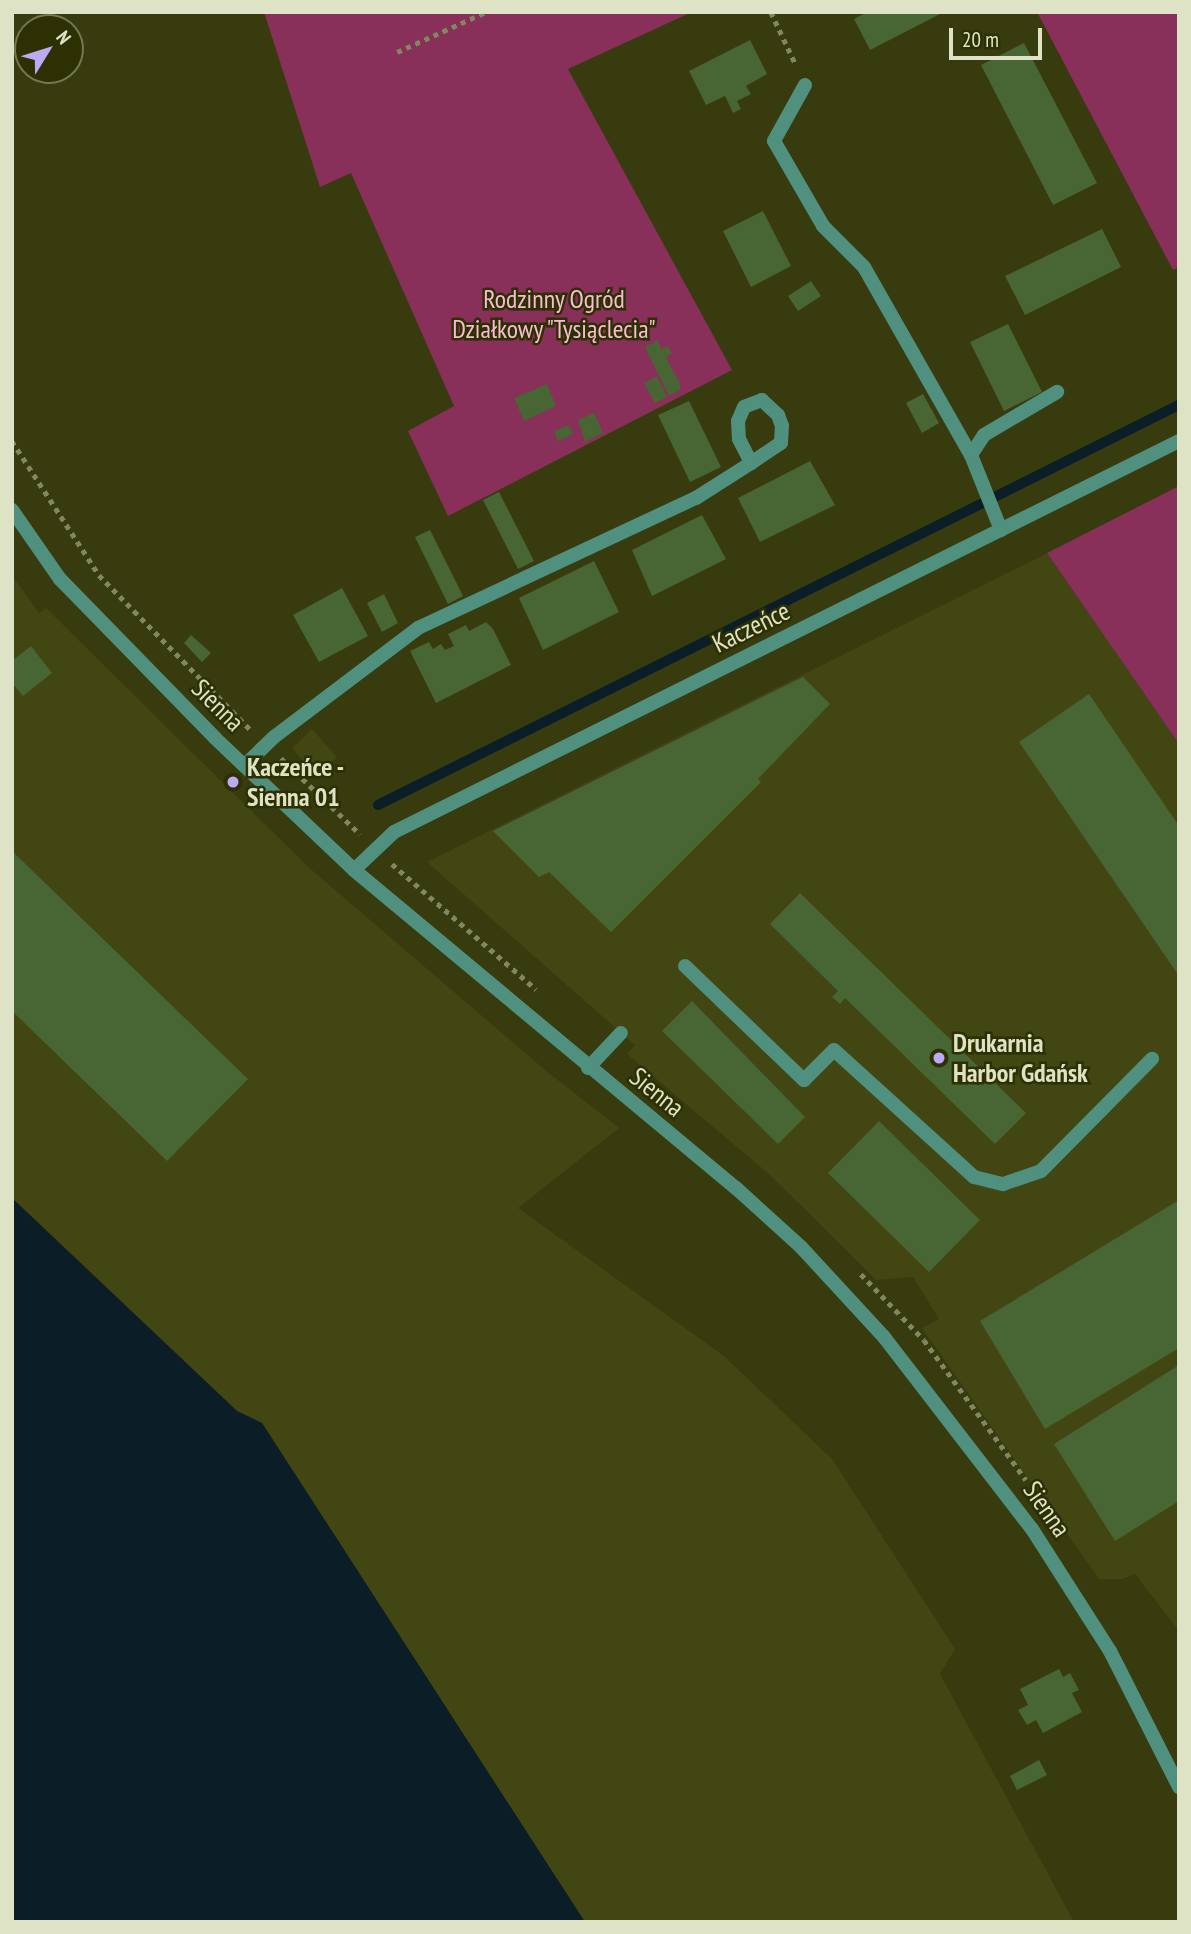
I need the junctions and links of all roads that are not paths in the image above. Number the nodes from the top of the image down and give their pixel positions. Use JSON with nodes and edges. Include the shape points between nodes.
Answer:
{"nodes":[{"id":1,"x":805,"y":85,"type":"road end"},
{"id":2,"x":1057,"y":392,"type":"dead end"},
{"id":3,"x":1179,"y":441,"type":"edge"},
{"id":4,"x":971,"y":455,"type":"junction"},
{"id":5,"x":751,"y":463,"type":"dead end"},
{"id":6,"x":12,"y":510,"type":"edge"},
{"id":7,"x":1001,"y":530,"type":"junction"},
{"id":8,"x":245,"y":765,"type":"junction"},
{"id":9,"x":354,"y":870,"type":"junction"},
{"id":10,"x":685,"y":965,"type":"dead end"},
{"id":11,"x":621,"y":1033,"type":"dead end"},
{"id":12,"x":1152,"y":1059,"type":"dead end"},
{"id":13,"x":588,"y":1068,"type":"junction"},
{"id":14,"x":1179,"y":1787,"type":"edge"}],
"edges":[{"from":1,"to":4,"type":"street","via":[[774,141],[823,226],[864,267]]},
{"from":2,"to":4,"type":"street","via":[[984,435]]},
{"from":3,"to":7,"type":"street","name":"Kaczeńce"},
{"from":4,"to":7,"type":"street"},
{"from":5,"to":8,"type":"street","via":[[696,498],[418,628],[274,737]]},
{"from":6,"to":8,"type":"street","name":"Sienna","via":[[60,579]]},
{"from":7,"to":9,"type":"street","name":"Kaczeńce","via":[[394,832]]},
{"from":8,"to":9,"type":"street","name":"Sienna"},
{"from":9,"to":13,"type":"street","name":"Sienna"},
{"from":10,"to":12,"type":"street","via":[[804,1080],[834,1050],[974,1177],[1003,1184],[1041,1171]]},
{"from":11,"to":13,"type":"street"},
{"from":13,"to":14,"type":"street","name":"Sienna","via":[[801,1247],[884,1337],[1032,1529],[1110,1651]]}]}
